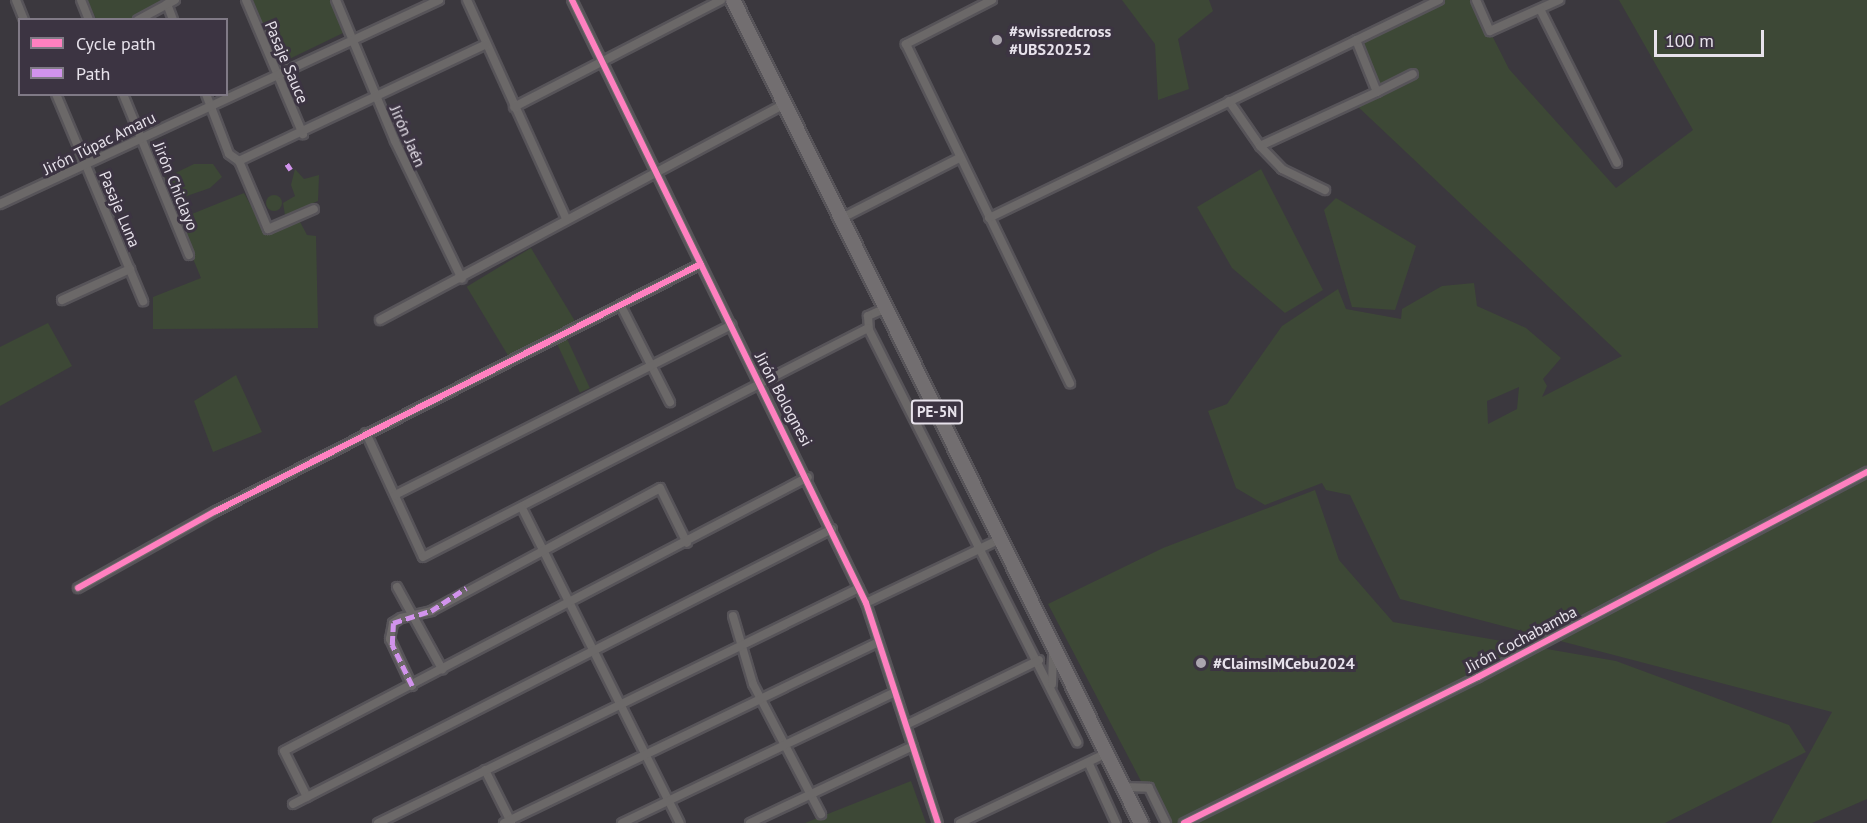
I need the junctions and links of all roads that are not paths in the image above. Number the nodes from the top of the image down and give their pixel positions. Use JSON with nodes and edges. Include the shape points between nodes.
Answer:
{"nodes":[{"id":1,"x":16,"y":0,"type":"edge"},
{"id":2,"x":81,"y":0,"type":"edge"},
{"id":3,"x":175,"y":0,"type":"edge"},
{"id":4,"x":246,"y":0,"type":"edge"},
{"id":5,"x":336,"y":0,"type":"edge"},
{"id":6,"x":438,"y":0,"type":"edge"},
{"id":7,"x":467,"y":0,"type":"edge"},
{"id":8,"x":572,"y":0,"type":"edge"},
{"id":9,"x":721,"y":0,"type":"edge"},
{"id":10,"x":733,"y":0,"type":"edge"},
{"id":11,"x":992,"y":0,"type":"edge"},
{"id":12,"x":1439,"y":0,"type":"edge"},
{"id":13,"x":1476,"y":0,"type":"edge"},
{"id":14,"x":1559,"y":0,"type":"edge"},
{"id":15,"x":167,"y":4,"type":"junction"},
{"id":16,"x":1540,"y":9,"type":"junction"},
{"id":17,"x":23,"y":18,"type":"edge"},
{"id":18,"x":88,"y":18,"type":"edge"},
{"id":19,"x":142,"y":18,"type":"edge"},
{"id":20,"x":172,"y":18,"type":"edge"},
{"id":21,"x":350,"y":39,"type":"junction"},
{"id":22,"x":1356,"y":40,"type":"junction"},
{"id":23,"x":486,"y":44,"type":"junction"},
{"id":24,"x":601,"y":59,"type":"junction"},
{"id":25,"x":277,"y":72,"type":"junction"},
{"id":26,"x":1413,"y":74,"type":"dead end"},
{"id":27,"x":1377,"y":92,"type":"junction"},
{"id":28,"x":228,"y":95,"type":"edge"},
{"id":29,"x":57,"y":96,"type":"edge"},
{"id":30,"x":124,"y":96,"type":"edge"},
{"id":31,"x":207,"y":96,"type":"edge"},
{"id":32,"x":227,"y":96,"type":"edge"},
{"id":33,"x":376,"y":98,"type":"junction"},
{"id":34,"x":1229,"y":102,"type":"junction"},
{"id":35,"x":210,"y":104,"type":"junction"},
{"id":36,"x":784,"y":104,"type":"junction"},
{"id":37,"x":514,"y":107,"type":"junction"},
{"id":38,"x":303,"y":134,"type":"junction"},
{"id":39,"x":141,"y":136,"type":"junction"},
{"id":40,"x":1260,"y":146,"type":"junction"},
{"id":41,"x":959,"y":158,"type":"junction"},
{"id":42,"x":239,"y":161,"type":"junction"},
{"id":43,"x":1617,"y":163,"type":"dead end"},
{"id":44,"x":87,"y":165,"type":"junction"},
{"id":45,"x":657,"y":170,"type":"junction"},
{"id":46,"x":1325,"y":190,"type":"dead end"},
{"id":47,"x":0,"y":204,"type":"edge"},
{"id":48,"x":314,"y":210,"type":"dead end"},
{"id":49,"x":566,"y":218,"type":"junction"},
{"id":50,"x":989,"y":218,"type":"junction"},
{"id":51,"x":840,"y":219,"type":"junction"},
{"id":52,"x":189,"y":255,"type":"dead end"},
{"id":53,"x":701,"y":264,"type":"junction"},
{"id":54,"x":130,"y":269,"type":"junction"},
{"id":55,"x":462,"y":279,"type":"junction"},
{"id":56,"x":62,"y":300,"type":"dead end"},
{"id":57,"x":143,"y":301,"type":"dead end"},
{"id":58,"x":621,"y":306,"type":"junction"},
{"id":59,"x":886,"y":308,"type":"junction"},
{"id":60,"x":380,"y":320,"type":"dead end"},
{"id":61,"x":731,"y":325,"type":"junction"},
{"id":62,"x":868,"y":328,"type":"junction"},
{"id":63,"x":649,"y":363,"type":"junction"},
{"id":64,"x":1070,"y":384,"type":"dead end"},
{"id":65,"x":761,"y":387,"type":"junction"},
{"id":66,"x":670,"y":402,"type":"dead end"},
{"id":67,"x":366,"y":433,"type":"junction"},
{"id":68,"x":1867,"y":472,"type":"edge"},
{"id":69,"x":808,"y":477,"type":"junction"},
{"id":70,"x":395,"y":495,"type":"junction"},
{"id":71,"x":522,"y":508,"type":"junction"},
{"id":72,"x":832,"y":529,"type":"junction"},
{"id":73,"x":1000,"y":539,"type":"junction"},
{"id":74,"x":687,"y":543,"type":"junction"},
{"id":75,"x":543,"y":549,"type":"junction"},
{"id":76,"x":980,"y":550,"type":"junction"},
{"id":77,"x":397,"y":587,"type":"dead end"},
{"id":78,"x":78,"y":588,"type":"dead end"},
{"id":79,"x":859,"y":588,"type":"junction"},
{"id":80,"x":866,"y":603,"type":"junction"},
{"id":81,"x":572,"y":604,"type":"junction"},
{"id":82,"x":412,"y":615,"type":"junction"},
{"id":83,"x":733,"y":616,"type":"dead end"},
{"id":84,"x":878,"y":643,"type":"junction"},
{"id":85,"x":740,"y":648,"type":"junction"},
{"id":86,"x":594,"y":650,"type":"junction"},
{"id":87,"x":1053,"y":650,"type":"junction"},
{"id":88,"x":1039,"y":660,"type":"junction"},
{"id":89,"x":442,"y":669,"type":"junction"},
{"id":90,"x":412,"y":686,"type":"junction"},
{"id":91,"x":1052,"y":687,"type":"junction"},
{"id":92,"x":893,"y":693,"type":"junction"},
{"id":93,"x":761,"y":700,"type":"junction"},
{"id":94,"x":621,"y":706,"type":"junction"},
{"id":95,"x":906,"y":725,"type":"junction"},
{"id":96,"x":1077,"y":742,"type":"dead end"},
{"id":97,"x":784,"y":745,"type":"junction"},
{"id":98,"x":913,"y":746,"type":"junction"},
{"id":99,"x":1107,"y":753,"type":"junction"},
{"id":100,"x":648,"y":755,"type":"junction"},
{"id":101,"x":1089,"y":764,"type":"junction"},
{"id":102,"x":485,"y":770,"type":"junction"},
{"id":103,"x":1124,"y":787,"type":"junction"},
{"id":104,"x":811,"y":794,"type":"junction"},
{"id":105,"x":307,"y":797,"type":"junction"},
{"id":106,"x":669,"y":800,"type":"junction"},
{"id":107,"x":293,"y":804,"type":"dead end"},
{"id":108,"x":821,"y":814,"type":"dead end"},
{"id":109,"x":509,"y":822,"type":"edge"},
{"id":110,"x":378,"y":823,"type":"edge"},
{"id":111,"x":622,"y":823,"type":"edge"},
{"id":112,"x":680,"y":823,"type":"edge"},
{"id":113,"x":750,"y":823,"type":"edge"},
{"id":114,"x":938,"y":823,"type":"edge"},
{"id":115,"x":960,"y":823,"type":"edge"},
{"id":116,"x":1116,"y":823,"type":"edge"},
{"id":117,"x":1141,"y":823,"type":"edge"},
{"id":118,"x":1166,"y":823,"type":"edge"},
{"id":119,"x":1184,"y":823,"type":"edge"}],
"edges":[{"from":1,"to":17,"type":"street"},
{"from":2,"to":18,"type":"street"},
{"from":3,"to":15,"type":"street"},
{"from":4,"to":25,"type":"street","name":"Pasaje Sauce"},
{"from":5,"to":21,"type":"street","name":"Jirón Jaén"},
{"from":6,"to":21,"type":"street","name":"Jirón Túpac Amaru"},
{"from":7,"to":23,"type":"street"},
{"from":8,"to":24,"type":"street","name":"Jirón Bolognesi"},
{"from":9,"to":24,"type":"street"},
{"from":10,"to":36,"type":"highway","number":"PE-5N"},
{"from":11,"to":41,"type":"street","via":[[906,44]]},
{"from":12,"to":22,"type":"street"},
{"from":13,"to":16,"type":"street","via":[[1490,31]]},
{"from":14,"to":16,"type":"street"},
{"from":15,"to":19,"type":"street"},
{"from":15,"to":20,"type":"street"},
{"from":16,"to":43,"type":"street"},
{"from":21,"to":25,"type":"street","name":"Jirón Túpac Amaru"},
{"from":21,"to":33,"type":"street","name":"Jirón Jaén"},
{"from":22,"to":27,"type":"street"},
{"from":22,"to":34,"type":"street"},
{"from":23,"to":33,"type":"street"},
{"from":23,"to":37,"type":"street"},
{"from":24,"to":37,"type":"street"},
{"from":24,"to":45,"type":"street","name":"Jirón Bolognesi"},
{"from":25,"to":28,"type":"street","name":"Jirón Túpac Amaru"},
{"from":25,"to":38,"type":"street","name":"Pasaje Sauce"},
{"from":26,"to":27,"type":"street"},
{"from":27,"to":40,"type":"street"},
{"from":29,"to":44,"type":"street","name":"Pasaje Luna"},
{"from":30,"to":39,"type":"street","name":"Jirón Chiclayo"},
{"from":31,"to":35,"type":"street"},
{"from":32,"to":35,"type":"street","name":"Jirón Túpac Amaru"},
{"from":33,"to":38,"type":"street"},
{"from":33,"to":55,"type":"street","name":"Jirón Jaén"},
{"from":34,"to":40,"type":"street"},
{"from":34,"to":50,"type":"street"},
{"from":35,"to":39,"type":"street","name":"Jirón Túpac Amaru"},
{"from":35,"to":42,"type":"street","via":[[229,154]]},
{"from":36,"to":45,"type":"street"},
{"from":36,"to":51,"type":"highway","number":"PE-5N"},
{"from":37,"to":49,"type":"street"},
{"from":38,"to":42,"type":"street"},
{"from":39,"to":44,"type":"street","name":"Jirón Túpac Amaru"},
{"from":39,"to":52,"type":"street","name":"Jirón Chiclayo"},
{"from":40,"to":46,"type":"street","via":[[1282,169]]},
{"from":41,"to":50,"type":"street"},
{"from":41,"to":51,"type":"street"},
{"from":42,"to":48,"type":"street","via":[[268,229]]},
{"from":44,"to":47,"type":"street","name":"Jirón Túpac Amaru"},
{"from":44,"to":54,"type":"street","name":"Pasaje Luna"},
{"from":45,"to":49,"type":"street"},
{"from":45,"to":53,"type":"street","name":"Jirón Bolognesi"},
{"from":49,"to":55,"type":"street"},
{"from":50,"to":64,"type":"street"},
{"from":51,"to":59,"type":"highway","number":"PE-5N"},
{"from":53,"to":58,"type":"street"},
{"from":53,"to":61,"type":"street","name":"Jirón Bolognesi"},
{"from":54,"to":56,"type":"street"},
{"from":54,"to":57,"type":"street","name":"Pasaje Luna"},
{"from":55,"to":60,"type":"street"},
{"from":58,"to":63,"type":"street"},
{"from":58,"to":67,"type":"street"},
{"from":59,"to":62,"type":"street","via":[[868,316]]},
{"from":59,"to":73,"type":"highway","number":"PE-5N"},
{"from":61,"to":63,"type":"street"},
{"from":61,"to":65,"type":"street","name":"Jirón Bolognesi"},
{"from":62,"to":65,"type":"street"},
{"from":62,"to":76,"type":"street"},
{"from":63,"to":66,"type":"street"},
{"from":63,"to":70,"type":"street"},
{"from":65,"to":69,"type":"street","name":"Jirón Bolognesi"},
{"from":65,"to":71,"type":"street"},
{"from":67,"to":70,"type":"street"},
{"from":67,"to":78,"type":"street"},
{"from":68,"to":119,"type":"street","name":"Jirón Cochabamba","via":[[1478,677]]},
{"from":69,"to":72,"type":"street","name":"Jirón Bolognesi"},
{"from":69,"to":74,"type":"street"},
{"from":70,"to":71,"type":"street","via":[[423,557]]},
{"from":71,"to":75,"type":"street"},
{"from":72,"to":79,"type":"street","name":"Jirón Bolognesi"},
{"from":72,"to":86,"type":"street"},
{"from":73,"to":76,"type":"street"},
{"from":73,"to":87,"type":"highway","number":"PE-5N"},
{"from":74,"to":75,"type":"street","via":[[660,488]]},
{"from":74,"to":81,"type":"street"},
{"from":75,"to":81,"type":"street"},
{"from":75,"to":82,"type":"street","via":[[431,611]]},
{"from":76,"to":80,"type":"street"},
{"from":76,"to":88,"type":"street","via":[[1030,656]]},
{"from":77,"to":82,"type":"street"},
{"from":79,"to":80,"type":"street","name":"Jirón Bolognesi"},
{"from":79,"to":85,"type":"street"},
{"from":80,"to":84,"type":"street","name":"Jirón Bolognesi"},
{"from":81,"to":86,"type":"street"},
{"from":81,"to":89,"type":"street"},
{"from":82,"to":89,"type":"street"},
{"from":82,"to":90,"type":"street","via":[[393,623],[390,631]]},
{"from":83,"to":85,"type":"street"},
{"from":84,"to":92,"type":"street","name":"Jirón Bolognesi"},
{"from":84,"to":93,"type":"street"},
{"from":85,"to":93,"type":"street"},
{"from":85,"to":94,"type":"street"},
{"from":86,"to":94,"type":"street"},
{"from":86,"to":105,"type":"street"},
{"from":87,"to":91,"type":"street"},
{"from":87,"to":99,"type":"highway","number":"PE-5N"},
{"from":88,"to":91,"type":"street"},
{"from":88,"to":95,"type":"street"},
{"from":89,"to":90,"type":"street"},
{"from":90,"to":105,"type":"street","via":[[284,751]]},
{"from":91,"to":96,"type":"street"},
{"from":92,"to":95,"type":"street","name":"Jirón Bolognesi"},
{"from":92,"to":97,"type":"street"},
{"from":93,"to":97,"type":"street"},
{"from":93,"to":100,"type":"street"},
{"from":94,"to":100,"type":"street"},
{"from":94,"to":102,"type":"street"},
{"from":95,"to":98,"type":"street","name":"Jirón Bolognesi"},
{"from":97,"to":104,"type":"street"},
{"from":97,"to":106,"type":"street"},
{"from":98,"to":104,"type":"street"},
{"from":98,"to":114,"type":"street","name":"Jirón Bolognesi"},
{"from":99,"to":101,"type":"street"},
{"from":99,"to":103,"type":"highway","number":"PE-5N"},
{"from":100,"to":106,"type":"street"},
{"from":100,"to":109,"type":"street"},
{"from":101,"to":115,"type":"street"},
{"from":101,"to":116,"type":"street"},
{"from":102,"to":109,"type":"street"},
{"from":102,"to":110,"type":"street"},
{"from":103,"to":117,"type":"highway","number":"PE-5N"},
{"from":103,"to":118,"type":"street","via":[[1149,788]]},
{"from":104,"to":108,"type":"street"},
{"from":104,"to":113,"type":"street"},
{"from":105,"to":107,"type":"street"},
{"from":106,"to":111,"type":"street"},
{"from":106,"to":112,"type":"street"}]}
